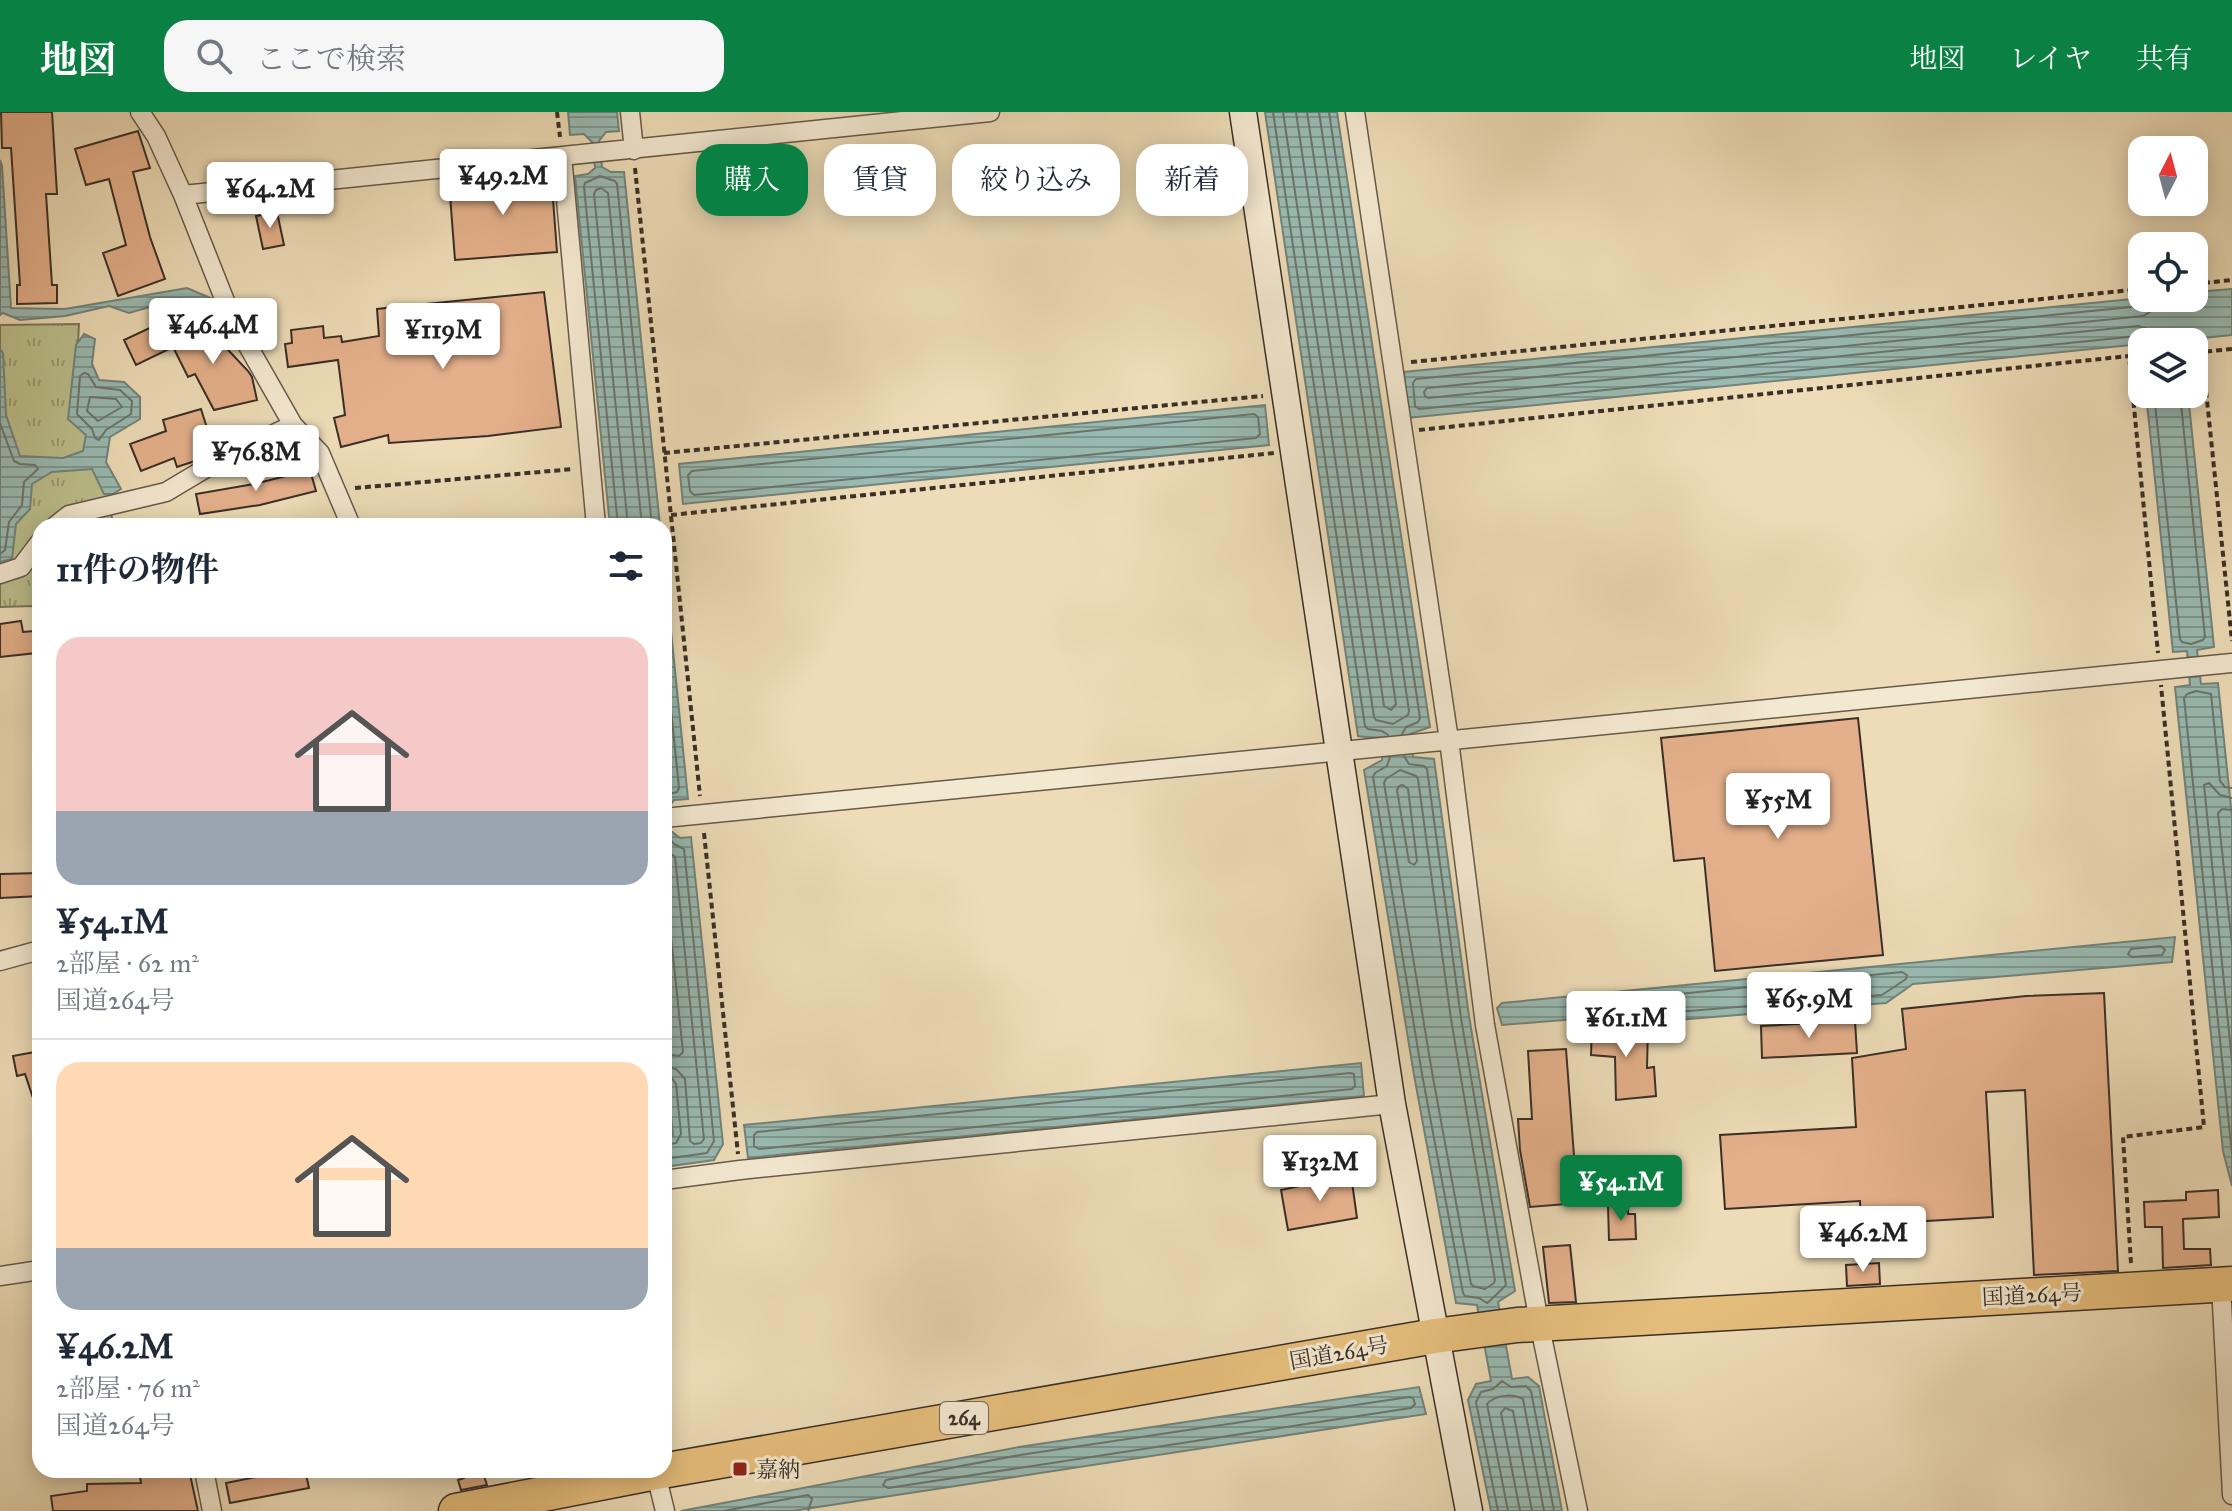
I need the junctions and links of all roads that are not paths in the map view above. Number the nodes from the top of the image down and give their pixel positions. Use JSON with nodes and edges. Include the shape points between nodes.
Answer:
{"nodes":[{"id":1,"x":140,"y":112,"type":"edge"},
{"id":2,"x":630,"y":112,"type":"edge"},
{"id":3,"x":990,"y":112,"type":"edge"},
{"id":4,"x":1243,"y":112,"type":"edge"},
{"id":5,"x":1355,"y":112,"type":"edge"},
{"id":6,"x":634,"y":150,"type":"junction"},
{"id":7,"x":562,"y":156,"type":"junction"},
{"id":8,"x":183,"y":195,"type":"junction"},
{"id":9,"x":293,"y":425,"type":"junction"},
{"id":10,"x":65,"y":518,"type":"edge"},
{"id":11,"x":348,"y":518,"type":"edge"},
{"id":12,"x":595,"y":518,"type":"edge"},
{"id":13,"x":32,"y":553,"type":"edge"},
{"id":14,"x":0,"y":574,"type":"edge"},
{"id":15,"x":2232,"y":663,"type":"edge"},
{"id":16,"x":1449,"y":740,"type":"junction"},
{"id":17,"x":1338,"y":752,"type":"junction"},
{"id":18,"x":672,"y":818,"type":"edge"},
{"id":19,"x":32,"y":952,"type":"edge"},
{"id":20,"x":0,"y":961,"type":"edge"},
{"id":21,"x":1392,"y":1104,"type":"junction"},
{"id":22,"x":672,"y":1179,"type":"edge"},
{"id":23,"x":32,"y":1271,"type":"edge"},
{"id":24,"x":0,"y":1276,"type":"edge"},
{"id":25,"x":2226,"y":1284,"type":"edge"},
{"id":26,"x":1524,"y":1324,"type":"junction"},
{"id":27,"x":1435,"y":1336,"type":"junction"},
{"id":28,"x":672,"y":1468,"type":"edge"},
{"id":29,"x":206,"y":1478,"type":"edge"},
{"id":30,"x":620,"y":1478,"type":"edge"},
{"id":31,"x":657,"y":1478,"type":"edge"},
{"id":32,"x":2232,"y":1495,"type":"edge"},
{"id":33,"x":212,"y":1511,"type":"edge"},
{"id":34,"x":456,"y":1511,"type":"edge"},
{"id":35,"x":665,"y":1511,"type":"edge"},
{"id":36,"x":1469,"y":1511,"type":"edge"},
{"id":37,"x":1578,"y":1511,"type":"edge"}],
"edges":[{"from":1,"to":8,"type":"street"},
{"from":2,"to":6,"type":"street"},
{"from":3,"to":6,"type":"street"},
{"from":4,"to":17,"type":"street"},
{"from":5,"to":16,"type":"street"},
{"from":6,"to":7,"type":"street"},
{"from":7,"to":8,"type":"street"},
{"from":7,"to":12,"type":"street"},
{"from":8,"to":9,"type":"street","via":[[231,316]]},
{"from":9,"to":10,"type":"street","via":[[166,492]]},
{"from":9,"to":11,"type":"street","via":[[320,453]]},
{"from":13,"to":14,"type":"street","via":[[21,567]]},
{"from":15,"to":16,"type":"street"},
{"from":16,"to":17,"type":"street"},
{"from":16,"to":26,"type":"street"},
{"from":17,"to":18,"type":"street"},
{"from":17,"to":21,"type":"street"},
{"from":19,"to":20,"type":"street"},
{"from":21,"to":22,"type":"street"},
{"from":21,"to":27,"type":"street"},
{"from":23,"to":24,"type":"street"},
{"from":25,"to":26,"type":"highway","name":"国道264号","number":"264"},
{"from":25,"to":32,"type":"street"},
{"from":26,"to":27,"type":"highway","name":"国道264号","number":"264"},
{"from":26,"to":37,"type":"street"},
{"from":27,"to":28,"type":"highway","name":"国道264号","number":"264"},
{"from":27,"to":36,"type":"street"},
{"from":29,"to":33,"type":"street"},
{"from":30,"to":34,"type":"highway","name":"国道264号","number":"264"},
{"from":31,"to":35,"type":"street"}]}
